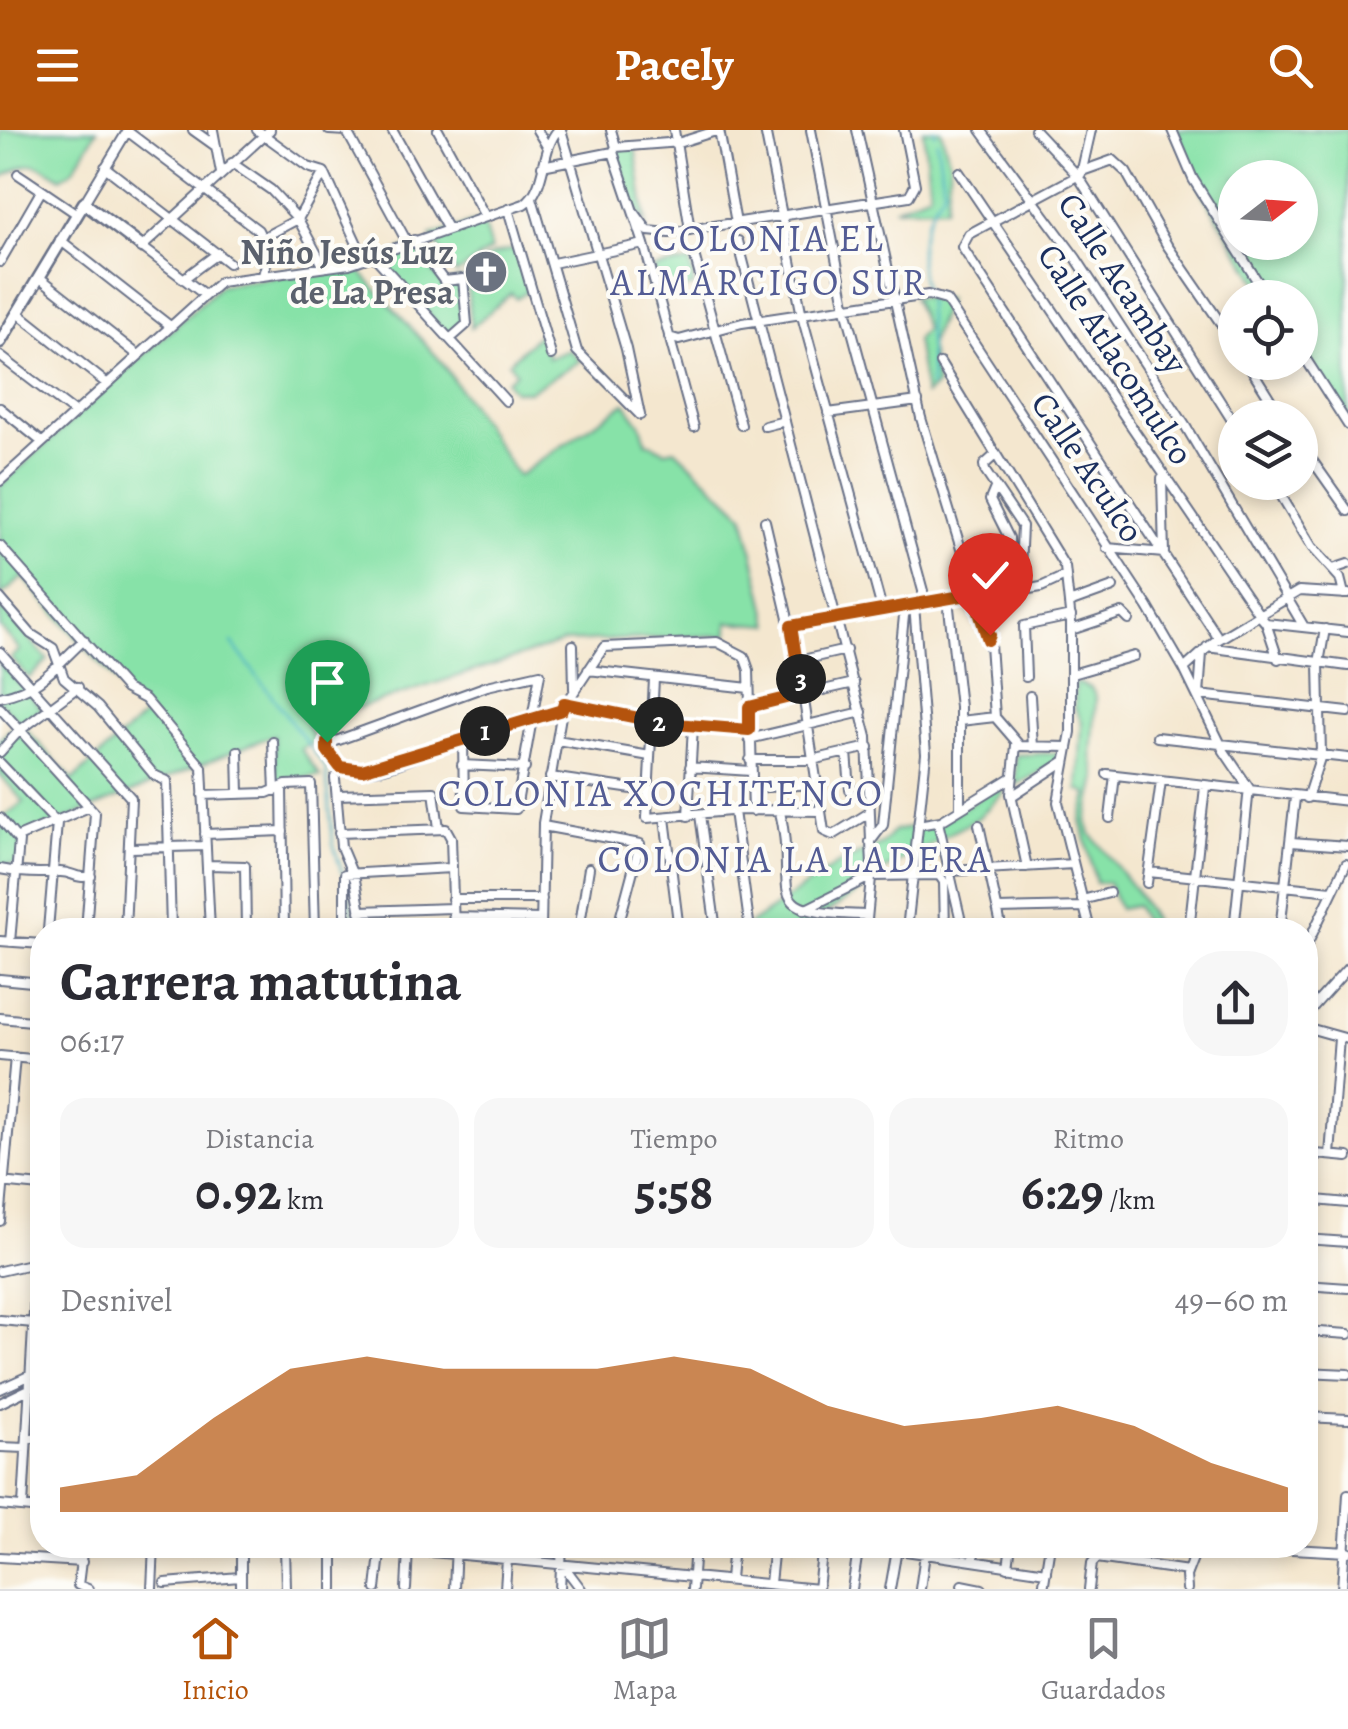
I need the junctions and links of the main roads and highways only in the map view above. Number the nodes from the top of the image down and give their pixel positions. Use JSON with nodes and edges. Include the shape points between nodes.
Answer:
{"nodes":[{"id":1,"x":142,"y":247,"type":"road end"},
{"id":2,"x":0,"y":342,"type":"edge"}],
"edges":[{"from":1,"to":2,"type":"main road","via":[[84,203]]}]}
